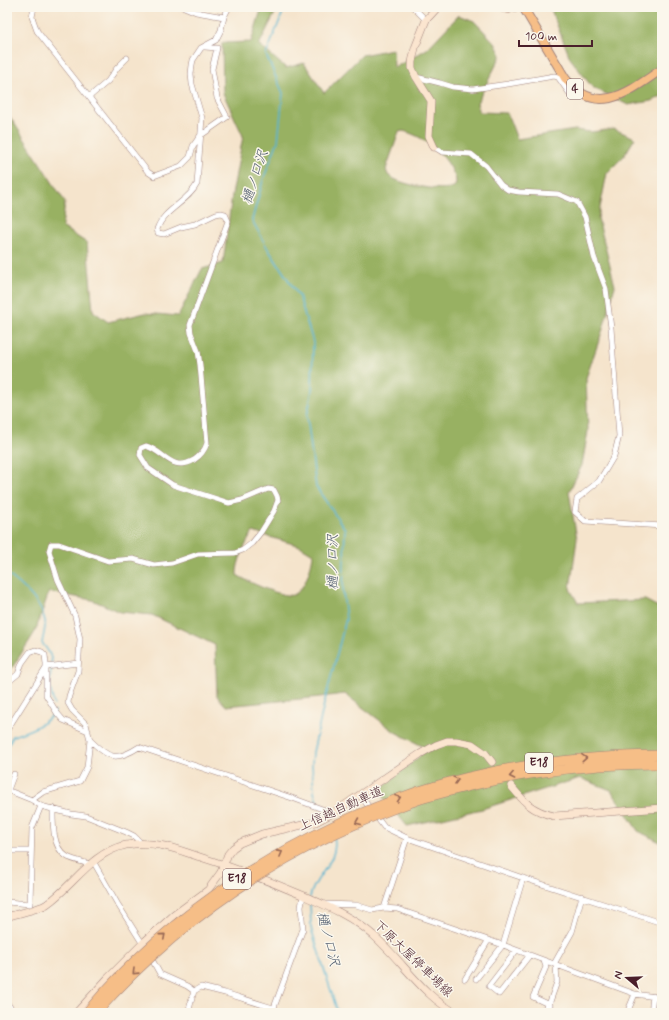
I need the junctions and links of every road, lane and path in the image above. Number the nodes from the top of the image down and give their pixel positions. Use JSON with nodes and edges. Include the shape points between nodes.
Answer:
{"nodes":[{"id":1,"x":34,"y":7,"type":"edge"},
{"id":2,"x":184,"y":7,"type":"edge"},
{"id":3,"x":229,"y":7,"type":"edge"},
{"id":4,"x":413,"y":7,"type":"edge"},
{"id":5,"x":438,"y":7,"type":"edge"},
{"id":6,"x":497,"y":7,"type":"edge"},
{"id":7,"x":517,"y":7,"type":"edge"},
{"id":8,"x":523,"y":7,"type":"edge"},
{"id":9,"x":224,"y":17,"type":"junction"},
{"id":10,"x":426,"y":20,"type":"junction"},
{"id":11,"x":204,"y":47,"type":"junction"},
{"id":12,"x":127,"y":58,"type":"dead end"},
{"id":13,"x":662,"y":69,"type":"edge"},
{"id":14,"x":416,"y":77,"type":"junction"},
{"id":15,"x":579,"y":92,"type":"junction"},
{"id":16,"x":89,"y":97,"type":"junction"},
{"id":17,"x":200,"y":136,"type":"junction"},
{"id":18,"x":434,"y":147,"type":"joint"},
{"id":19,"x":662,"y":526,"type":"edge"},
{"id":20,"x":78,"y":663,"type":"junction"},
{"id":21,"x":46,"y":667,"type":"junction"},
{"id":22,"x":7,"y":683,"type":"edge"},
{"id":23,"x":7,"y":730,"type":"edge"},
{"id":24,"x":88,"y":731,"type":"junction"},
{"id":25,"x":90,"y":740,"type":"junction"},
{"id":26,"x":662,"y":755,"type":"edge"},
{"id":27,"x":492,"y":762,"type":"dead end"},
{"id":28,"x":662,"y":764,"type":"edge"},
{"id":29,"x":14,"y":774,"type":"dead end"},
{"id":30,"x":511,"y":786,"type":"dead end"},
{"id":31,"x":7,"y":790,"type":"edge"},
{"id":32,"x":360,"y":795,"type":"junction"},
{"id":33,"x":420,"y":795,"type":"junction"},
{"id":34,"x":32,"y":800,"type":"junction"},
{"id":35,"x":41,"y":806,"type":"junction"},
{"id":36,"x":53,"y":808,"type":"junction"},
{"id":37,"x":662,"y":808,"type":"edge"},
{"id":38,"x":333,"y":813,"type":"junction"},
{"id":39,"x":407,"y":838,"type":"junction"},
{"id":40,"x":141,"y":843,"type":"junction"},
{"id":41,"x":31,"y":851,"type":"junction"},
{"id":42,"x":7,"y":852,"type":"edge"},
{"id":43,"x":92,"y":863,"type":"junction"},
{"id":44,"x":224,"y":865,"type":"junction"},
{"id":45,"x":523,"y":878,"type":"junction"},
{"id":46,"x":582,"y":896,"type":"junction"},
{"id":47,"x":308,"y":898,"type":"junction"},
{"id":48,"x":7,"y":902,"type":"edge"},
{"id":49,"x":322,"y":904,"type":"junction"},
{"id":50,"x":384,"y":908,"type":"junction"},
{"id":51,"x":7,"y":915,"type":"edge"},
{"id":52,"x":662,"y":923,"type":"edge"},
{"id":53,"x":488,"y":941,"type":"junction"},
{"id":54,"x":142,"y":944,"type":"junction"},
{"id":55,"x":503,"y":945,"type":"junction"},
{"id":56,"x":516,"y":951,"type":"junction"},
{"id":57,"x":529,"y":956,"type":"junction"},
{"id":58,"x":544,"y":961,"type":"junction"},
{"id":59,"x":555,"y":965,"type":"junction"},
{"id":60,"x":464,"y":979,"type":"dead end"},
{"id":61,"x":476,"y":979,"type":"dead end"},
{"id":62,"x":194,"y":991,"type":"junction"},
{"id":63,"x":635,"y":994,"type":"junction"},
{"id":64,"x":653,"y":996,"type":"junction"},
{"id":65,"x":662,"y":998,"type":"edge"},
{"id":66,"x":7,"y":1003,"type":"edge"},
{"id":67,"x":550,"y":1005,"type":"junction"},
{"id":68,"x":82,"y":1009,"type":"edge"},
{"id":69,"x":273,"y":1011,"type":"edge"},
{"id":70,"x":453,"y":1012,"type":"edge"},
{"id":71,"x":14,"y":1013,"type":"edge"},
{"id":72,"x":96,"y":1013,"type":"edge"},
{"id":73,"x":188,"y":1013,"type":"edge"},
{"id":74,"x":537,"y":1013,"type":"edge"},
{"id":75,"x":546,"y":1013,"type":"edge"},
{"id":76,"x":628,"y":1013,"type":"edge"},
{"id":77,"x":651,"y":1013,"type":"edge"}],
"edges":[{"from":1,"to":16,"type":"street","via":[[32,17],[36,31]]},
{"from":2,"to":9,"type":"street"},
{"from":3,"to":9,"type":"street"},
{"from":4,"to":10,"type":"street"},
{"from":5,"to":10,"type":"street"},
{"from":6,"to":7,"type":"street","via":[[508,10]]},
{"from":8,"to":15,"type":"main road","number":"4","via":[[566,78]]},
{"from":9,"to":11,"type":"street","via":[[216,40]]},
{"from":10,"to":14,"type":"street","via":[[412,62]]},
{"from":11,"to":17,"type":"street","via":[[193,60],[191,69],[192,84],[202,118]]},
{"from":11,"to":17,"type":"street","via":[[217,48],[212,69],[217,98],[227,117]]},
{"from":12,"to":16,"type":"street","via":[[108,81]]},
{"from":13,"to":15,"type":"main road","number":"4","via":[[616,97],[594,99]]},
{"from":14,"to":15,"type":"street","via":[[452,87],[473,89],[554,76],[558,77],[572,98]]},
{"from":14,"to":18,"type":"street","via":[[431,102],[429,136]]},
{"from":16,"to":17,"type":"street","via":[[148,172],[154,176],[181,166],[190,157],[193,146]]},
{"from":17,"to":20,"type":"street","via":[[197,184],[192,192],[161,220],[157,231],[158,234],[164,234],[219,213],[224,214],[228,221],[190,325],[198,351],[207,443],[198,457],[184,464],[172,462],[146,446],[141,448],[140,455],[148,468],[173,485],[229,503],[271,489],[276,493],[278,500],[261,532],[252,543],[235,553],[198,554],[172,563],[154,565],[133,559],[108,561],[59,544],[51,544],[49,551],[58,580],[75,616],[80,639]]},
{"from":18,"to":19,"type":"street","via":[[442,152],[470,154],[486,166],[508,190],[558,194],[577,202],[585,217],[594,257],[606,289],[612,328],[620,436],[614,456],[599,481],[577,498],[575,512],[585,521]]},
{"from":20,"to":21,"type":"street"},
{"from":20,"to":24,"type":"street","via":[[68,703],[86,724]]},
{"from":21,"to":22,"type":"street","via":[[44,655],[32,651],[22,663],[18,674]]},
{"from":21,"to":23,"type":"street"},
{"from":21,"to":24,"type":"street","via":[[46,695],[57,713],[63,720]]},
{"from":24,"to":25,"type":"street"},
{"from":25,"to":34,"type":"street","via":[[87,767],[80,781],[44,792]]},
{"from":25,"to":38,"type":"street","via":[[105,754],[111,756],[130,753],[139,748]]},
{"from":33,"to":26,"type":"highway","name":"上信越自動車道","number":"E18","one_way":true,"via":[[470,776],[525,765],[580,758]]},
{"from":27,"to":32,"type":"street","via":[[485,753],[472,744],[447,742],[420,754]]},
{"from":28,"to":33,"type":"highway","name":"上信越自動車道","number":"E18","one_way":true,"via":[[608,765],[527,773]]},
{"from":29,"to":31,"type":"street"},
{"from":30,"to":37,"type":"street","via":[[530,807],[554,816]]},
{"from":31,"to":34,"type":"street"},
{"from":32,"to":38,"type":"street"},
{"from":32,"to":39,"type":"street","via":[[384,827]]},
{"from":68,"to":33,"type":"highway","name":"上信越自動車道","number":"E18","one_way":true,"bridge":true,"via":[[193,911],[242,876],[293,845],[343,820]]},
{"from":33,"to":72,"type":"highway","name":"上信越自動車道","number":"E18","one_way":true,"bridge":true,"via":[[321,839],[246,883],[170,940]]},
{"from":34,"to":35,"type":"street"},
{"from":35,"to":36,"type":"street"},
{"from":35,"to":41,"type":"street","via":[[32,828]]},
{"from":36,"to":40,"type":"street","via":[[86,816],[130,834]]},
{"from":36,"to":43,"type":"street","via":[[55,838],[61,850],[66,856]]},
{"from":38,"to":44,"type":"street","via":[[316,822],[262,834],[240,843],[228,854]]},
{"from":39,"to":45,"type":"street"},
{"from":39,"to":50,"type":"street"},
{"from":40,"to":43,"type":"street","name":"下原大屋停車場線","via":[[117,847]]},
{"from":40,"to":44,"type":"street","name":"下原大屋停車場線","via":[[160,845]]},
{"from":41,"to":42,"type":"street"},
{"from":41,"to":48,"type":"street","via":[[30,904]]},
{"from":43,"to":51,"type":"street","name":"下原大屋停車場線","via":[[46,904]]},
{"from":43,"to":54,"type":"street"},
{"from":44,"to":47,"type":"street","name":"下原大屋停車場線"},
{"from":44,"to":54,"type":"street","via":[[208,890],[174,915]]},
{"from":45,"to":46,"type":"street"},
{"from":45,"to":55,"type":"street"},
{"from":46,"to":52,"type":"street"},
{"from":46,"to":59,"type":"street","via":[[572,932]]},
{"from":47,"to":49,"type":"street","name":"下原大屋停車場線"},
{"from":47,"to":69,"type":"street","via":[[301,907],[303,929]]},
{"from":49,"to":50,"type":"street","via":[[356,905],[372,910]]},
{"from":49,"to":70,"type":"street","name":"下原大屋停車場線","via":[[350,918],[374,936],[426,990]]},
{"from":50,"to":53,"type":"street","via":[[397,909]]},
{"from":53,"to":55,"type":"street"},
{"from":53,"to":60,"type":"street"},
{"from":54,"to":62,"type":"street","via":[[160,974]]},
{"from":54,"to":68,"type":"street"},
{"from":55,"to":56,"type":"street"},
{"from":55,"to":61,"type":"street"},
{"from":56,"to":57,"type":"street"},
{"from":56,"to":57,"type":"street","via":[[488,986],[498,994]]},
{"from":57,"to":58,"type":"street"},
{"from":58,"to":59,"type":"street"},
{"from":58,"to":67,"type":"street","via":[[546,967],[533,997]]},
{"from":59,"to":63,"type":"street"},
{"from":59,"to":67,"type":"street","via":[[557,982]]},
{"from":62,"to":69,"type":"street","via":[[201,988],[209,989]]},
{"from":62,"to":73,"type":"street"},
{"from":63,"to":64,"type":"street"},
{"from":63,"to":76,"type":"street"},
{"from":64,"to":65,"type":"street"},
{"from":64,"to":77,"type":"street"},
{"from":66,"to":71,"type":"street"},
{"from":67,"to":74,"type":"street"},
{"from":67,"to":75,"type":"street"},
{"from":68,"to":72,"type":"street"}]}
